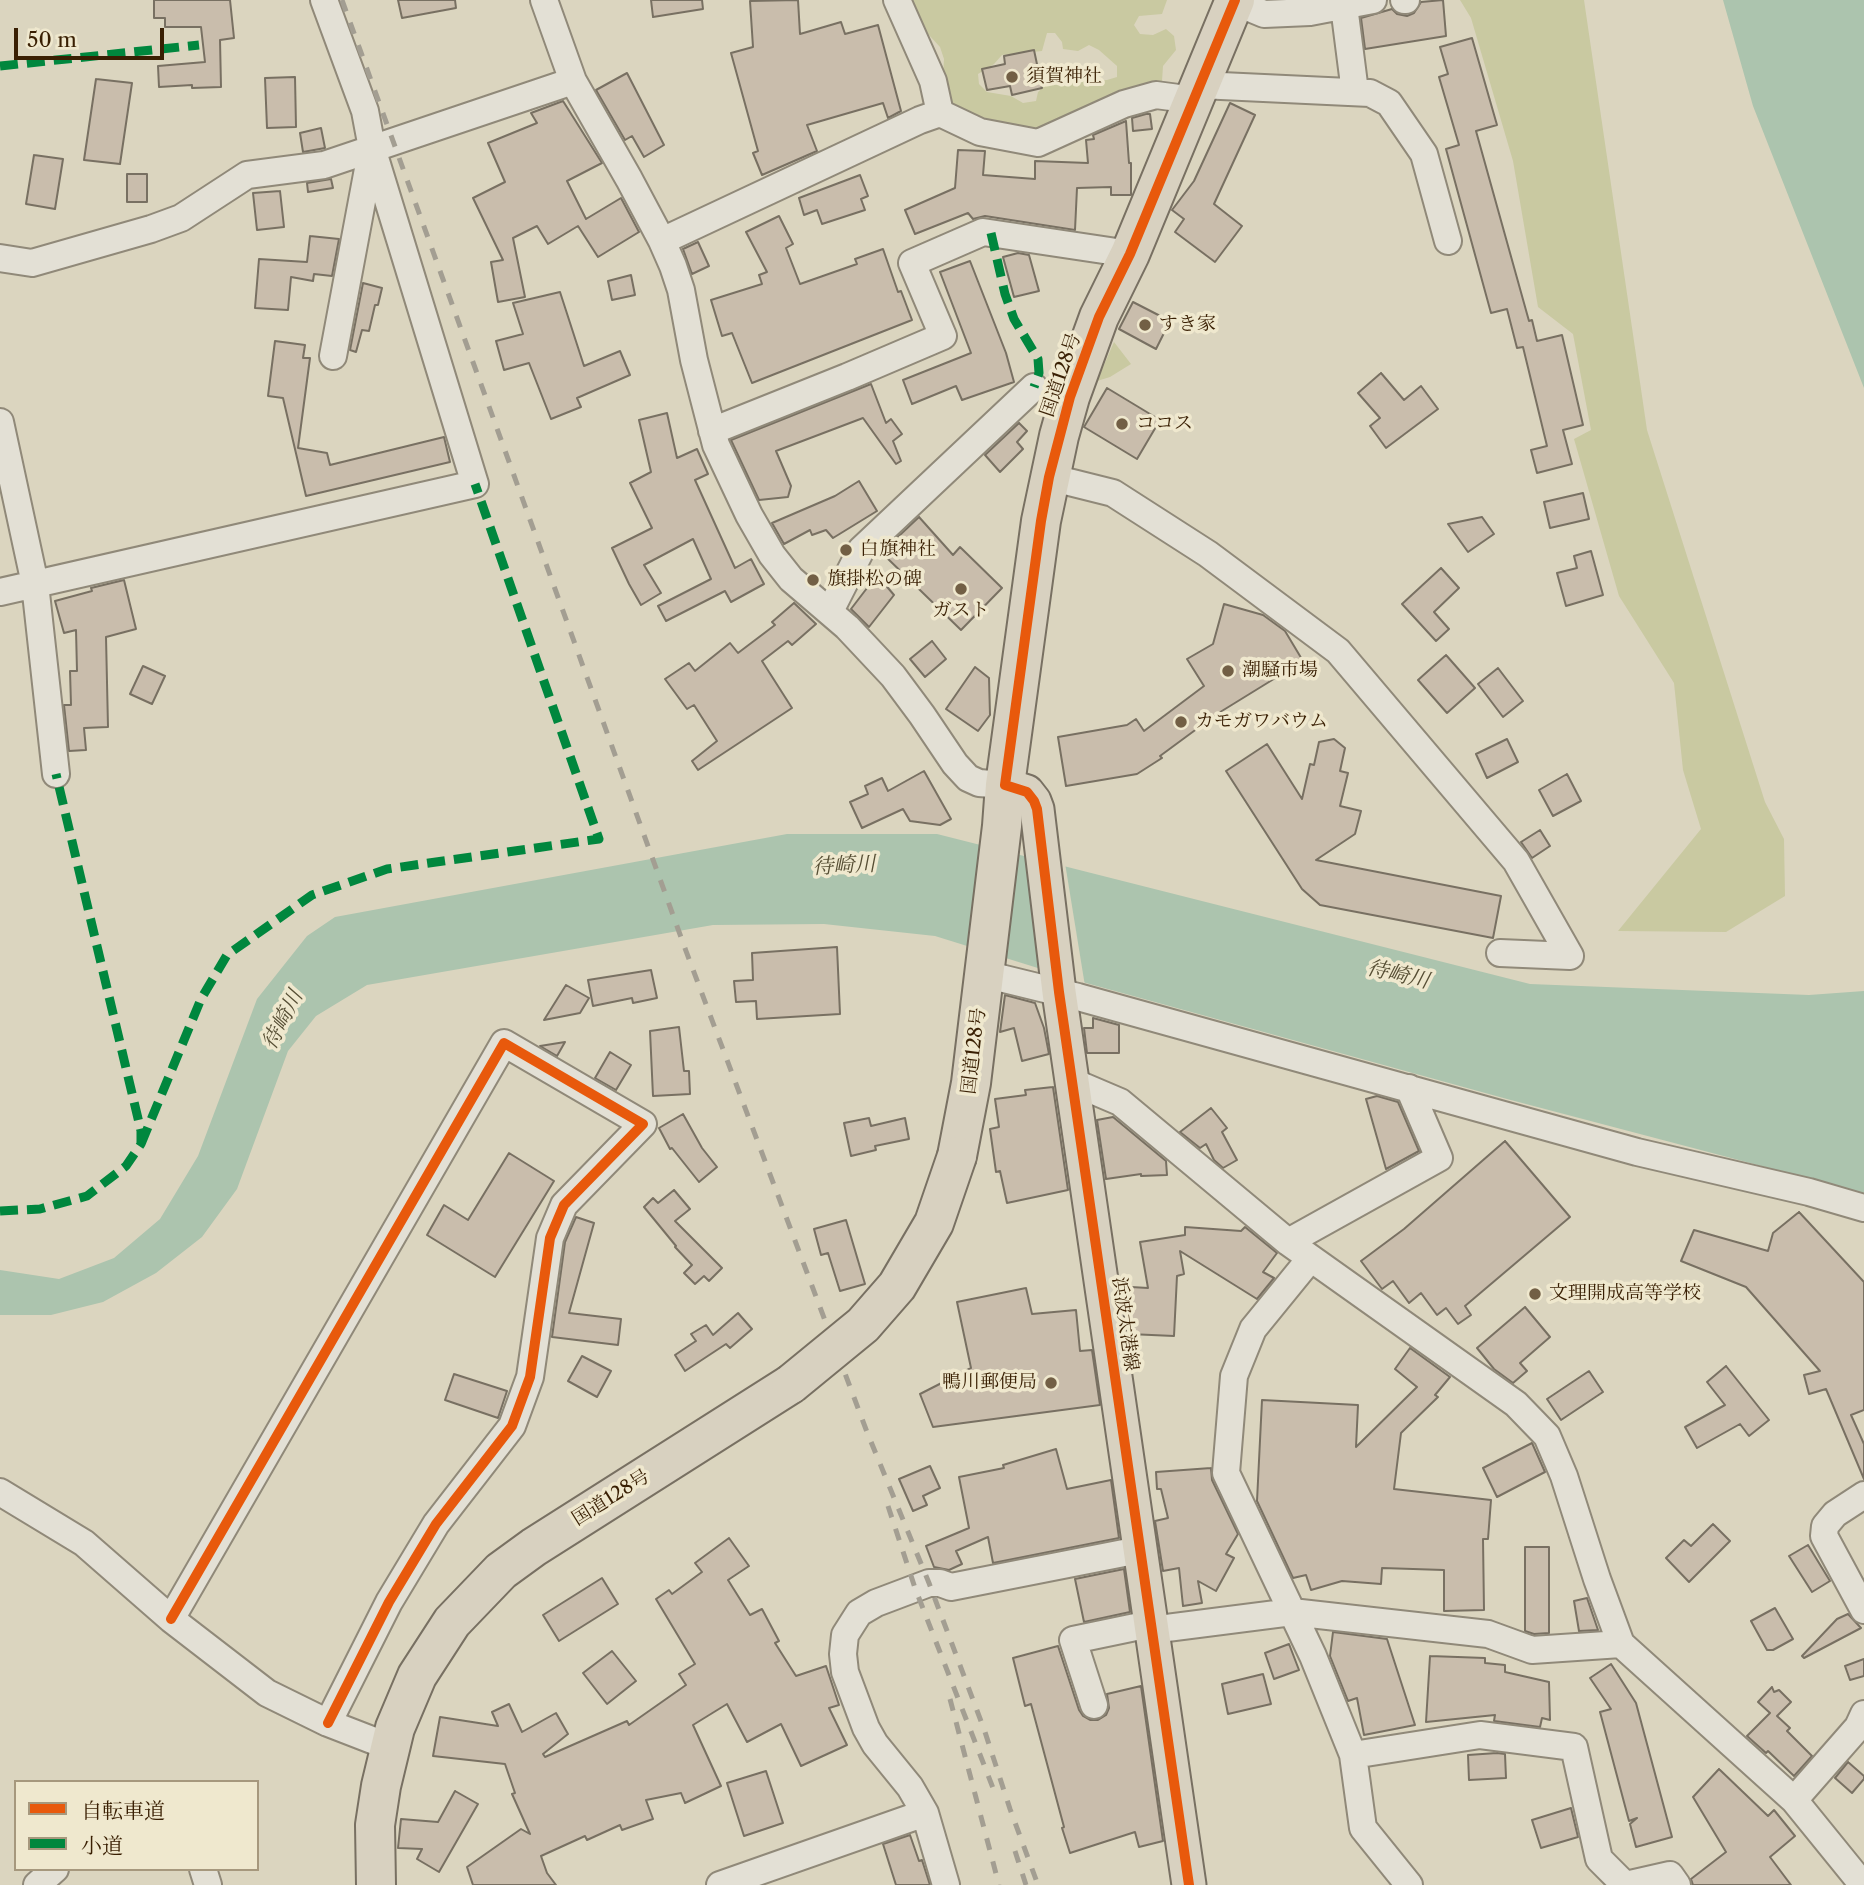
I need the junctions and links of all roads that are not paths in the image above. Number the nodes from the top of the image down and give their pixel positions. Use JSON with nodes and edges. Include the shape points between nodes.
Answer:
{"nodes":[{"id":1,"x":324,"y":0,"type":"edge"},
{"id":2,"x":544,"y":0,"type":"edge"},
{"id":3,"x":897,"y":0,"type":"edge"},
{"id":4,"x":1373,"y":0,"type":"edge"},
{"id":5,"x":1235,"y":1,"type":"edge"},
{"id":6,"x":1344,"y":6,"type":"junction"},
{"id":7,"x":573,"y":81,"type":"junction"},
{"id":8,"x":1355,"y":92,"type":"junction"},
{"id":9,"x":1197,"y":93,"type":"junction"},
{"id":10,"x":940,"y":113,"type":"junction"},
{"id":11,"x":372,"y":148,"type":"junction"},
{"id":12,"x":662,"y":241,"type":"junction"},
{"id":13,"x":1448,"y":241,"type":"dead end"},
{"id":14,"x":1129,"y":254,"type":"junction"},
{"id":15,"x":0,"y":258,"type":"edge"},
{"id":16,"x":333,"y":356,"type":"dead end"},
{"id":17,"x":1034,"y":387,"type":"dead end"},
{"id":18,"x":0,"y":422,"type":"edge"},
{"id":19,"x":712,"y":431,"type":"junction"},
{"id":20,"x":1049,"y":477,"type":"junction"},
{"id":21,"x":35,"y":584,"type":"junction"},
{"id":22,"x":0,"y":592,"type":"edge"},
{"id":23,"x":830,"y":611,"type":"junction"},
{"id":24,"x":56,"y":774,"type":"dead end"},
{"id":25,"x":1005,"y":785,"type":"junction"},
{"id":26,"x":1500,"y":953,"type":"dead end"},
{"id":27,"x":984,"y":965,"type":"junction"},
{"id":28,"x":1059,"y":981,"type":"junction"},
{"id":29,"x":1073,"y":1082,"type":"junction"},
{"id":30,"x":1409,"y":1088,"type":"junction"},
{"id":31,"x":1864,"y":1208,"type":"edge"},
{"id":32,"x":1288,"y":1242,"type":"junction"},
{"id":33,"x":1310,"y":1259,"type":"junction"},
{"id":34,"x":0,"y":1492,"type":"edge"},
{"id":35,"x":1864,"y":1494,"type":"edge"},
{"id":36,"x":1139,"y":1550,"type":"junction"},
{"id":37,"x":1864,"y":1610,"type":"edge"},
{"id":38,"x":1292,"y":1612,"type":"junction"},
{"id":39,"x":171,"y":1619,"type":"junction"},
{"id":40,"x":1151,"y":1627,"type":"junction"},
{"id":41,"x":1621,"y":1644,"type":"junction"},
{"id":42,"x":1094,"y":1705,"type":"dead end"},
{"id":43,"x":1864,"y":1714,"type":"edge"},
{"id":44,"x":328,"y":1723,"type":"junction"},
{"id":45,"x":390,"y":1747,"type":"junction"},
{"id":46,"x":1353,"y":1755,"type":"junction"},
{"id":47,"x":1794,"y":1800,"type":"junction"},
{"id":48,"x":925,"y":1813,"type":"junction"},
{"id":49,"x":53,"y":1871,"type":"edge"},
{"id":50,"x":791,"y":1873,"type":"edge"},
{"id":51,"x":37,"y":1885,"type":"edge"},
{"id":52,"x":376,"y":1885,"type":"edge"},
{"id":53,"x":720,"y":1885,"type":"edge"},
{"id":54,"x":946,"y":1885,"type":"edge"},
{"id":55,"x":1189,"y":1885,"type":"edge"},
{"id":56,"x":1409,"y":1885,"type":"edge"},
{"id":57,"x":1625,"y":1885,"type":"edge"},
{"id":58,"x":1677,"y":1885,"type":"edge"},
{"id":59,"x":1863,"y":1885,"type":"edge"}],
"edges":[{"from":1,"to":11,"type":"street","via":[[365,111]]},
{"from":2,"to":7,"type":"street"},
{"from":3,"to":10,"type":"street","via":[[933,81]]},
{"from":4,"to":6,"type":"street"},
{"from":5,"to":6,"type":"street","via":[[1264,14]]},
{"from":5,"to":9,"type":"highway","name":"国道128号"},
{"from":6,"to":8,"type":"street"},
{"from":7,"to":11,"type":"street"},
{"from":7,"to":12,"type":"street"},
{"from":8,"to":9,"type":"street"},
{"from":8,"to":13,"type":"street","via":[[1370,93],[1389,103],[1424,154]]},
{"from":9,"to":10,"type":"street","via":[[1156,95],[1124,104],[1038,143],[980,132]]},
{"from":9,"to":14,"type":"highway","name":"国道128号"},
{"from":10,"to":12,"type":"street"},
{"from":11,"to":15,"type":"street","via":[[324,165],[247,175],[181,218],[75,252],[32,263]]},
{"from":11,"to":16,"type":"street"},
{"from":11,"to":21,"type":"street","via":[[475,484]]},
{"from":12,"to":19,"type":"street","via":[[681,290]]},
{"from":14,"to":19,"type":"street","via":[[983,233],[912,263],[943,336]]},
{"from":14,"to":20,"type":"highway","name":"国道128号","via":[[1083,358]]},
{"from":17,"to":23,"type":"street","via":[[861,550]]},
{"from":18,"to":21,"type":"street"},
{"from":19,"to":23,"type":"street","via":[[741,499],[772,555],[791,579]]},
{"from":20,"to":25,"type":"highway","name":"国道128号"},
{"from":20,"to":26,"type":"street","via":[[1113,493],[1208,554],[1338,651],[1516,861],[1570,956]]},
{"from":21,"to":22,"type":"street"},
{"from":21,"to":24,"type":"street"},
{"from":23,"to":25,"type":"street","via":[[893,677],[968,778]]},
{"from":25,"to":27,"type":"highway","name":"国道128号"},
{"from":25,"to":28,"type":"main road","name":"浜波太港線","via":[[1027,792],[1037,809]]},
{"from":27,"to":28,"type":"street"},
{"from":27,"to":45,"type":"highway","name":"国道128号","bridge":true,"via":[[971,1083],[957,1156],[933,1223],[897,1286],[863,1325],[791,1384],[501,1571],[434,1647],[402,1707]]},
{"from":28,"to":29,"type":"main road","name":"浜波太港線"},
{"from":28,"to":30,"type":"street"},
{"from":29,"to":32,"type":"street","via":[[1120,1102]]},
{"from":29,"to":36,"type":"main road","name":"浜波太港線"},
{"from":30,"to":31,"type":"street","via":[[1637,1152]]},
{"from":30,"to":32,"type":"street","via":[[1438,1158]]},
{"from":32,"to":33,"type":"street"},
{"from":33,"to":38,"type":"street","via":[[1253,1329],[1234,1376],[1226,1472]]},
{"from":33,"to":41,"type":"street","via":[[1516,1404],[1548,1436]]},
{"from":34,"to":39,"type":"street","via":[[84,1543]]},
{"from":35,"to":37,"type":"street","via":[[1835,1514],[1825,1526],[1824,1536]]},
{"from":36,"to":40,"type":"main road","name":"浜波太港線"},
{"from":36,"to":48,"type":"street","via":[[951,1587],[929,1583],[859,1614],[845,1635],[845,1672],[875,1744]]},
{"from":38,"to":40,"type":"street"},
{"from":38,"to":41,"type":"street","via":[[1489,1634],[1532,1650]]},
{"from":38,"to":46,"type":"street"},
{"from":39,"to":44,"type":"street","via":[[267,1693]]},
{"from":39,"to":44,"type":"street","via":[[504,1043],[643,1124],[564,1205],[550,1238],[530,1377],[512,1426],[436,1524],[388,1602]]},
{"from":40,"to":42,"type":"street","via":[[1073,1640]]},
{"from":40,"to":55,"type":"main road","name":"浜波太港線"},
{"from":41,"to":47,"type":"street"},
{"from":43,"to":47,"type":"street","via":[[1858,1727]]},
{"from":44,"to":45,"type":"street"},
{"from":45,"to":52,"type":"highway","name":"国道128号","via":[[375,1825]]},
{"from":46,"to":56,"type":"street","via":[[1363,1828]]},
{"from":46,"to":57,"type":"street","via":[[1480,1735],[1574,1747],[1599,1859]]},
{"from":47,"to":59,"type":"street"},
{"from":48,"to":50,"type":"street"},
{"from":48,"to":54,"type":"street"},
{"from":49,"to":51,"type":"street"},
{"from":50,"to":53,"type":"street"},
{"from":57,"to":58,"type":"street","via":[[1670,1875]]}]}
